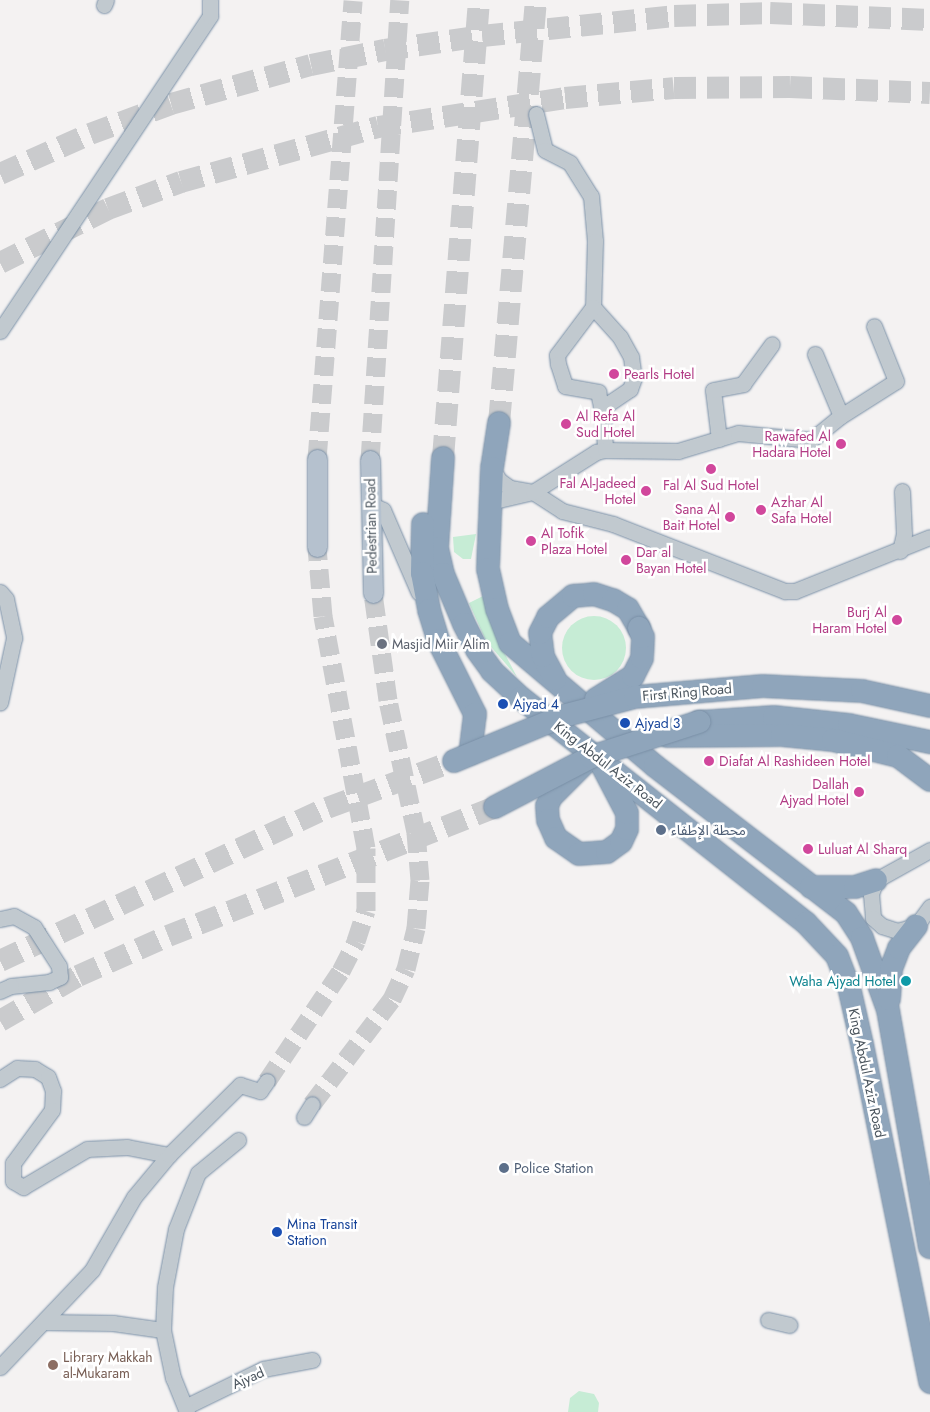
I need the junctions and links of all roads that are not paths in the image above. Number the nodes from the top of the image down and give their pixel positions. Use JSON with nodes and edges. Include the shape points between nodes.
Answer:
{"nodes":[{"id":1,"x":210,"y":0,"type":"edge"},
{"id":2,"x":536,"y":114,"type":"tunnel mouth"},
{"id":3,"x":593,"y":307,"type":"junction"},
{"id":4,"x":874,"y":326,"type":"dead end"},
{"id":5,"x":0,"y":332,"type":"edge"},
{"id":6,"x":772,"y":344,"type":"dead end"},
{"id":7,"x":815,"y":354,"type":"dead end"},
{"id":8,"x":841,"y":416,"type":"junction"},
{"id":9,"x":603,"y":418,"type":"junction"},
{"id":10,"x":499,"y":422,"type":"tunnel mouth"},
{"id":11,"x":719,"y":439,"type":"junction"},
{"id":12,"x":605,"y":450,"type":"junction"},
{"id":13,"x":316,"y":459,"type":"tunnel mouth"},
{"id":14,"x":370,"y":460,"type":"tunnel mouth"},
{"id":15,"x":492,"y":468,"type":"junction"},
{"id":16,"x":902,"y":491,"type":"dead end"},
{"id":17,"x":533,"y":492,"type":"junction"},
{"id":18,"x":490,"y":502,"type":"junction"},
{"id":19,"x":370,"y":504,"type":"junction"},
{"id":20,"x":930,"y":537,"type":"edge"},
{"id":21,"x":317,"y":547,"type":"tunnel mouth"},
{"id":22,"x":900,"y":551,"type":"junction"},
{"id":23,"x":0,"y":592,"type":"edge"},
{"id":24,"x":373,"y":593,"type":"tunnel mouth"},
{"id":25,"x":429,"y":610,"type":"junction"},
{"id":26,"x":560,"y":688,"type":"junction"},
{"id":27,"x":0,"y":703,"type":"edge"},
{"id":28,"x":930,"y":706,"type":"edge"},
{"id":29,"x":563,"y":716,"type":"junction"},
{"id":30,"x":694,"y":728,"type":"junction"},
{"id":31,"x":930,"y":742,"type":"edge"},
{"id":32,"x":593,"y":755,"type":"junction"},
{"id":33,"x":930,"y":780,"type":"edge"},
{"id":34,"x":495,"y":807,"type":"tunnel mouth"},
{"id":35,"x":930,"y":850,"type":"edge"},
{"id":36,"x":788,"y":871,"type":"junction"},
{"id":37,"x":876,"y":880,"type":"junction"},
{"id":38,"x":811,"y":887,"type":"junction"},
{"id":39,"x":769,"y":893,"type":"junction"},
{"id":40,"x":930,"y":907,"type":"edge"},
{"id":41,"x":0,"y":919,"type":"edge"},
{"id":42,"x":916,"y":926,"type":"junction"},
{"id":43,"x":0,"y":991,"type":"edge"},
{"id":44,"x":888,"y":1010,"type":"junction"},
{"id":45,"x":0,"y":1079,"type":"edge"},
{"id":46,"x":263,"y":1086,"type":"dead end"},
{"id":47,"x":312,"y":1104,"type":"tunnel mouth"},
{"id":48,"x":304,"y":1117,"type":"dead end"},
{"id":49,"x":238,"y":1140,"type":"dead end"},
{"id":50,"x":169,"y":1155,"type":"junction"},
{"id":51,"x":930,"y":1247,"type":"edge"},
{"id":52,"x":768,"y":1320,"type":"dead end"},
{"id":53,"x":46,"y":1322,"type":"junction"},
{"id":54,"x":789,"y":1325,"type":"dead end"},
{"id":55,"x":163,"y":1330,"type":"junction"},
{"id":56,"x":312,"y":1360,"type":"dead end"},
{"id":57,"x":0,"y":1367,"type":"edge"},
{"id":58,"x":930,"y":1382,"type":"edge"},
{"id":59,"x":187,"y":1409,"type":"edge"}],
"edges":[{"from":1,"to":5,"type":"street","via":[[210,16]]},
{"from":2,"to":3,"type":"street","via":[[545,150],[570,162],[592,196],[595,241]]},
{"from":3,"to":9,"type":"street","via":[[620,337],[631,357],[634,378],[630,389],[606,405]]},
{"from":3,"to":9,"type":"street","via":[[557,355],[565,386],[598,392]]},
{"from":4,"to":8,"type":"street","via":[[896,381]]},
{"from":6,"to":11,"type":"street","via":[[743,384],[713,390]]},
{"from":7,"to":8,"type":"street"},
{"from":8,"to":11,"type":"street","via":[[811,440],[738,433]]},
{"from":9,"to":12,"type":"street"},
{"from":10,"to":15,"type":"highway","name":"King Abdul Aziz Road"},
{"from":11,"to":12,"type":"street","via":[[678,451]]},
{"from":12,"to":17,"type":"street","via":[[596,452]]},
{"from":13,"to":21,"type":"main road"},
{"from":14,"to":19,"type":"main road","name":"Pedestrian Road"},
{"from":15,"to":17,"type":"street","via":[[510,488]]},
{"from":15,"to":18,"type":"highway","name":"King Abdul Aziz Road"},
{"from":16,"to":22,"type":"street","via":[[904,534]]},
{"from":17,"to":18,"type":"street"},
{"from":17,"to":22,"type":"street","via":[[562,511],[613,524],[786,591],[795,591]]},
{"from":18,"to":26,"type":"highway","name":"King Abdul Aziz Road","via":[[488,569],[510,643]]},
{"from":19,"to":24,"type":"main road","name":"Pedestrian Road"},
{"from":19,"to":25,"type":"street","via":[[383,510],[416,589]]},
{"from":20,"to":22,"type":"street"},
{"from":23,"to":27,"type":"street","via":[[6,599],[14,638]]},
{"from":25,"to":29,"type":"highway","name":"First Ring Road","bridge":true,"via":[[441,647],[475,714],[462,757]]},
{"from":25,"to":32,"type":"highway","name":"King Abdul Aziz Road","via":[[422,573],[427,482],[443,458],[437,548],[443,574],[477,650],[492,671],[521,698]]},
{"from":26,"to":29,"type":"highway","bridge":true,"via":[[543,656],[540,633],[548,617],[573,596],[594,594],[628,609],[643,637],[642,658],[632,676],[611,692]]},
{"from":26,"to":36,"type":"highway","name":"King Abdul Aziz Road"},
{"from":28,"to":29,"type":"highway","name":"First Ring Road","bridge":true,"via":[[862,692],[763,686],[636,697]]},
{"from":30,"to":31,"type":"highway","via":[[774,717],[849,725]]},
{"from":30,"to":32,"type":"highway","bridge":true},
{"from":30,"to":33,"type":"highway","via":[[833,740],[898,756]]},
{"from":32,"to":32,"type":"highway","bridge":true,"via":[[558,789],[548,806],[548,820],[556,838],[566,848],[579,854],[594,855],[608,852],[620,842],[627,829],[627,813]]},
{"from":32,"to":34,"type":"highway","bridge":true},
{"from":32,"to":39,"type":"highway","name":"King Abdul Aziz Road"},
{"from":35,"to":37,"type":"street"},
{"from":36,"to":38,"type":"highway","name":"King Abdul Aziz Road"},
{"from":36,"to":39,"type":"highway"},
{"from":37,"to":38,"type":"highway","via":[[855,887]]},
{"from":37,"to":42,"type":"street","via":[[871,894],[872,918],[882,926],[898,931]]},
{"from":38,"to":44,"type":"highway","name":"King Abdul Aziz Road","via":[[846,913],[862,938]]},
{"from":39,"to":58,"type":"highway","name":"King Abdul Aziz Road","via":[[806,923],[837,956],[850,988]]},
{"from":40,"to":42,"type":"street"},
{"from":41,"to":43,"type":"street","via":[[14,916],[34,927],[59,966],[60,977],[49,982],[10,986]]},
{"from":42,"to":44,"type":"highway","via":[[899,948],[891,969]]},
{"from":44,"to":51,"type":"highway","name":"King Abdul Aziz Road"},
{"from":45,"to":50,"type":"street","via":[[17,1068],[34,1069],[48,1077],[53,1091],[52,1110],[13,1163],[13,1182],[23,1187],[94,1147],[127,1147]]},
{"from":46,"to":50,"type":"street","via":[[240,1084]]},
{"from":47,"to":48,"type":"street"},
{"from":49,"to":55,"type":"street","via":[[198,1172],[176,1229],[165,1287]]},
{"from":50,"to":53,"type":"street","via":[[134,1197],[92,1270]]},
{"from":52,"to":54,"type":"street"},
{"from":53,"to":55,"type":"street","via":[[113,1323]]},
{"from":53,"to":57,"type":"street"},
{"from":55,"to":59,"type":"street","via":[[174,1378]]},
{"from":56,"to":59,"type":"street","name":"Ajyad","via":[[263,1369]]}]}
